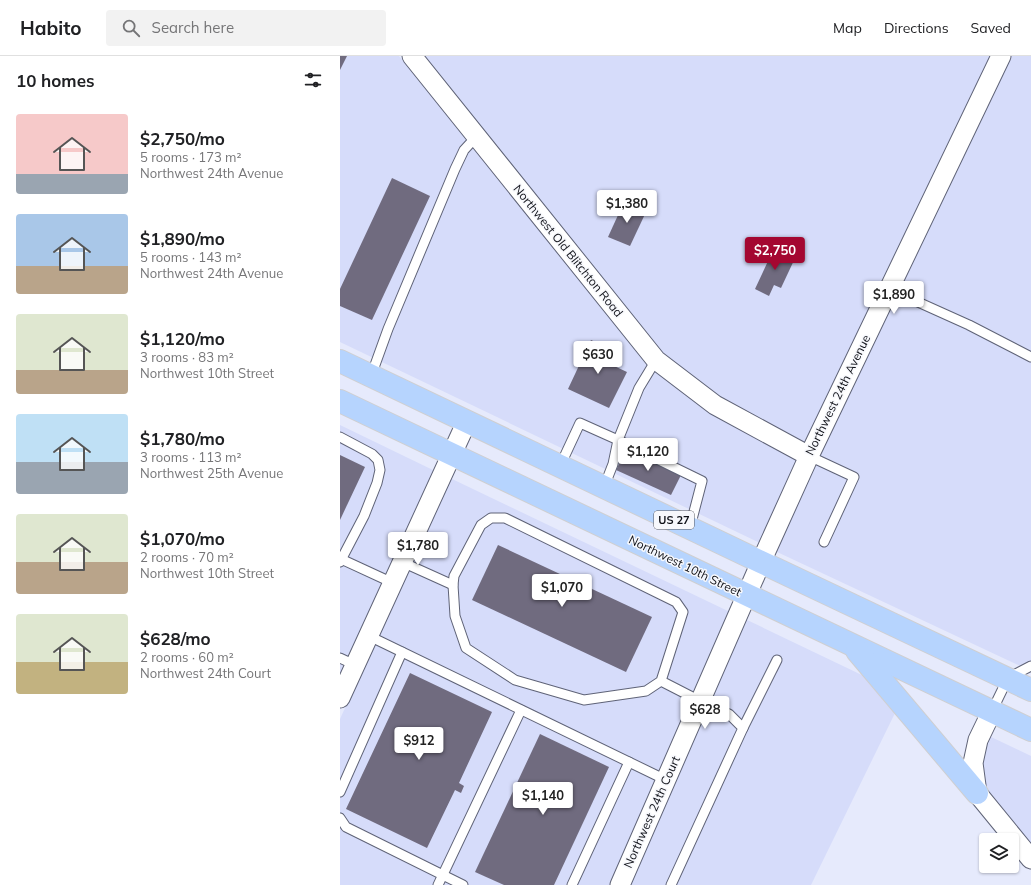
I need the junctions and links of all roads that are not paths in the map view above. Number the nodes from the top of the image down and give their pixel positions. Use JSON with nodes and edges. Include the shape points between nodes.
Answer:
{"nodes":[{"id":1,"x":1000,"y":57,"type":"edge"},
{"id":2,"x":418,"y":59,"type":"edge"},
{"id":3,"x":476,"y":137,"type":"junction"},
{"id":4,"x":889,"y":289,"type":"junction"},
{"id":5,"x":1031,"y":357,"type":"edge"},
{"id":6,"x":656,"y":360,"type":"junction"},
{"id":7,"x":340,"y":361,"type":"edge"},
{"id":8,"x":371,"y":376,"type":"junction"},
{"id":9,"x":340,"y":401,"type":"edge"},
{"id":10,"x":467,"y":422,"type":"junction"},
{"id":11,"x":340,"y":438,"type":"edge"},
{"id":12,"x":618,"y":440,"type":"junction"},
{"id":13,"x":452,"y":454,"type":"junction"},
{"id":14,"x":809,"y":456,"type":"junction"},
{"id":15,"x":560,"y":466,"type":"junction"},
{"id":16,"x":604,"y":487,"type":"junction"},
{"id":17,"x":689,"y":528,"type":"junction"},
{"id":18,"x":824,"y":542,"type":"dead end"},
{"id":19,"x":341,"y":561,"type":"edge"},
{"id":20,"x":402,"y":562,"type":"junction"},
{"id":21,"x":761,"y":562,"type":"junction"},
{"id":22,"x":393,"y":583,"type":"junction"},
{"id":23,"x":453,"y":585,"type":"junction"},
{"id":24,"x":746,"y":595,"type":"junction"},
{"id":25,"x":368,"y":636,"type":"junction"},
{"id":26,"x":852,"y":645,"type":"junction"},
{"id":27,"x":402,"y":652,"type":"junction"},
{"id":28,"x":777,"y":660,"type":"dead end"},
{"id":29,"x":348,"y":662,"type":"edge"},
{"id":30,"x":1031,"y":666,"type":"edge"},
{"id":31,"x":1008,"y":678,"type":"junction"},
{"id":32,"x":661,"y":681,"type":"junction"},
{"id":33,"x":1031,"y":690,"type":"edge"},
{"id":34,"x":340,"y":698,"type":"edge"},
{"id":35,"x":700,"y":701,"type":"junction"},
{"id":36,"x":521,"y":710,"type":"junction"},
{"id":37,"x":992,"y":711,"type":"junction"},
{"id":38,"x":743,"y":728,"type":"junction"},
{"id":39,"x":1031,"y":730,"type":"edge"},
{"id":40,"x":628,"y":762,"type":"junction"},
{"id":41,"x":666,"y":780,"type":"junction"},
{"id":42,"x":340,"y":792,"type":"edge"},
{"id":43,"x":977,"y":793,"type":"junction"},
{"id":44,"x":340,"y":818,"type":"edge"},
{"id":45,"x":1031,"y":859,"type":"edge"},
{"id":46,"x":443,"y":876,"type":"junction"},
{"id":47,"x":438,"y":885,"type":"edge"},
{"id":48,"x":463,"y":885,"type":"edge"},
{"id":49,"x":572,"y":885,"type":"edge"},
{"id":50,"x":620,"y":885,"type":"edge"},
{"id":51,"x":671,"y":885,"type":"edge"}],
"edges":[{"from":1,"to":4,"type":"street","name":"Northwest 24th Avenue"},
{"from":2,"to":3,"type":"street","name":"Northwest Old Blitchton Road"},
{"from":3,"to":6,"type":"street","name":"Northwest Old Blitchton Road"},
{"from":3,"to":8,"type":"lane","via":[[464,150],[456,168],[388,329]]},
{"from":4,"to":5,"type":"lane","via":[[969,325]]},
{"from":4,"to":14,"type":"street","name":"Northwest 24th Avenue"},
{"from":6,"to":12,"type":"lane","via":[[639,388]]},
{"from":6,"to":14,"type":"street","name":"Northwest Old Blitchton Road","via":[[715,405]]},
{"from":7,"to":8,"type":"highway","number":"US 27"},
{"from":8,"to":10,"type":"highway","number":"US 27"},
{"from":9,"to":13,"type":"highway","name":"Northwest 10th Street"},
{"from":10,"to":13,"type":"street"},
{"from":10,"to":15,"type":"highway","number":"US 27"},
{"from":11,"to":19,"type":"lane","via":[[372,454],[378,460],[380,470],[364,516]]},
{"from":12,"to":15,"type":"lane","via":[[580,423]]},
{"from":12,"to":16,"type":"lane","via":[[613,464]]},
{"from":12,"to":17,"type":"lane","via":[[702,481]]},
{"from":13,"to":20,"type":"street"},
{"from":13,"to":24,"type":"highway","name":"Northwest 10th Street"},
{"from":14,"to":18,"type":"lane","via":[[854,477]]},
{"from":14,"to":21,"type":"street","name":"Northwest 24th Avenue"},
{"from":15,"to":16,"type":"highway","number":"US 27"},
{"from":16,"to":17,"type":"highway","number":"US 27"},
{"from":17,"to":21,"type":"highway","number":"US 27"},
{"from":19,"to":22,"type":"lane"},
{"from":20,"to":22,"type":"street"},
{"from":20,"to":23,"type":"lane"},
{"from":21,"to":24,"type":"street","name":"Northwest 24th Court"},
{"from":21,"to":31,"type":"highway","number":"US 27"},
{"from":22,"to":25,"type":"street"},
{"from":23,"to":32,"type":"lane","via":[[454,616],[466,648],[515,680],[584,700],[646,692]]},
{"from":23,"to":32,"type":"lane","via":[[454,576],[481,525],[491,518],[505,518],[676,602],[683,612]]},
{"from":24,"to":26,"type":"highway","name":"Northwest 10th Street"},
{"from":24,"to":35,"type":"street","name":"Northwest 24th Court"},
{"from":25,"to":27,"type":"lane"},
{"from":25,"to":29,"type":"street"},
{"from":26,"to":37,"type":"highway","name":"Northwest 10th Street"},
{"from":26,"to":43,"type":"highway"},
{"from":27,"to":36,"type":"lane"},
{"from":27,"to":42,"type":"lane"},
{"from":28,"to":38,"type":"lane"},
{"from":29,"to":34,"type":"street"},
{"from":30,"to":31,"type":"lane"},
{"from":31,"to":33,"type":"highway","number":"US 27"},
{"from":31,"to":37,"type":"lane"},
{"from":32,"to":35,"type":"lane"},
{"from":35,"to":38,"type":"lane","via":[[730,714]]},
{"from":35,"to":41,"type":"street","name":"Northwest 24th Court"},
{"from":36,"to":40,"type":"lane"},
{"from":36,"to":46,"type":"lane"},
{"from":37,"to":39,"type":"highway","name":"Northwest 10th Street"},
{"from":37,"to":43,"type":"street","via":[[978,740],[973,763]]},
{"from":38,"to":51,"type":"lane"},
{"from":40,"to":41,"type":"lane"},
{"from":40,"to":49,"type":"lane"},
{"from":41,"to":50,"type":"street","name":"Northwest 24th Court"},
{"from":43,"to":45,"type":"street"},
{"from":44,"to":46,"type":"lane","via":[[346,827]]},
{"from":46,"to":47,"type":"lane"},
{"from":46,"to":48,"type":"lane"}]}
